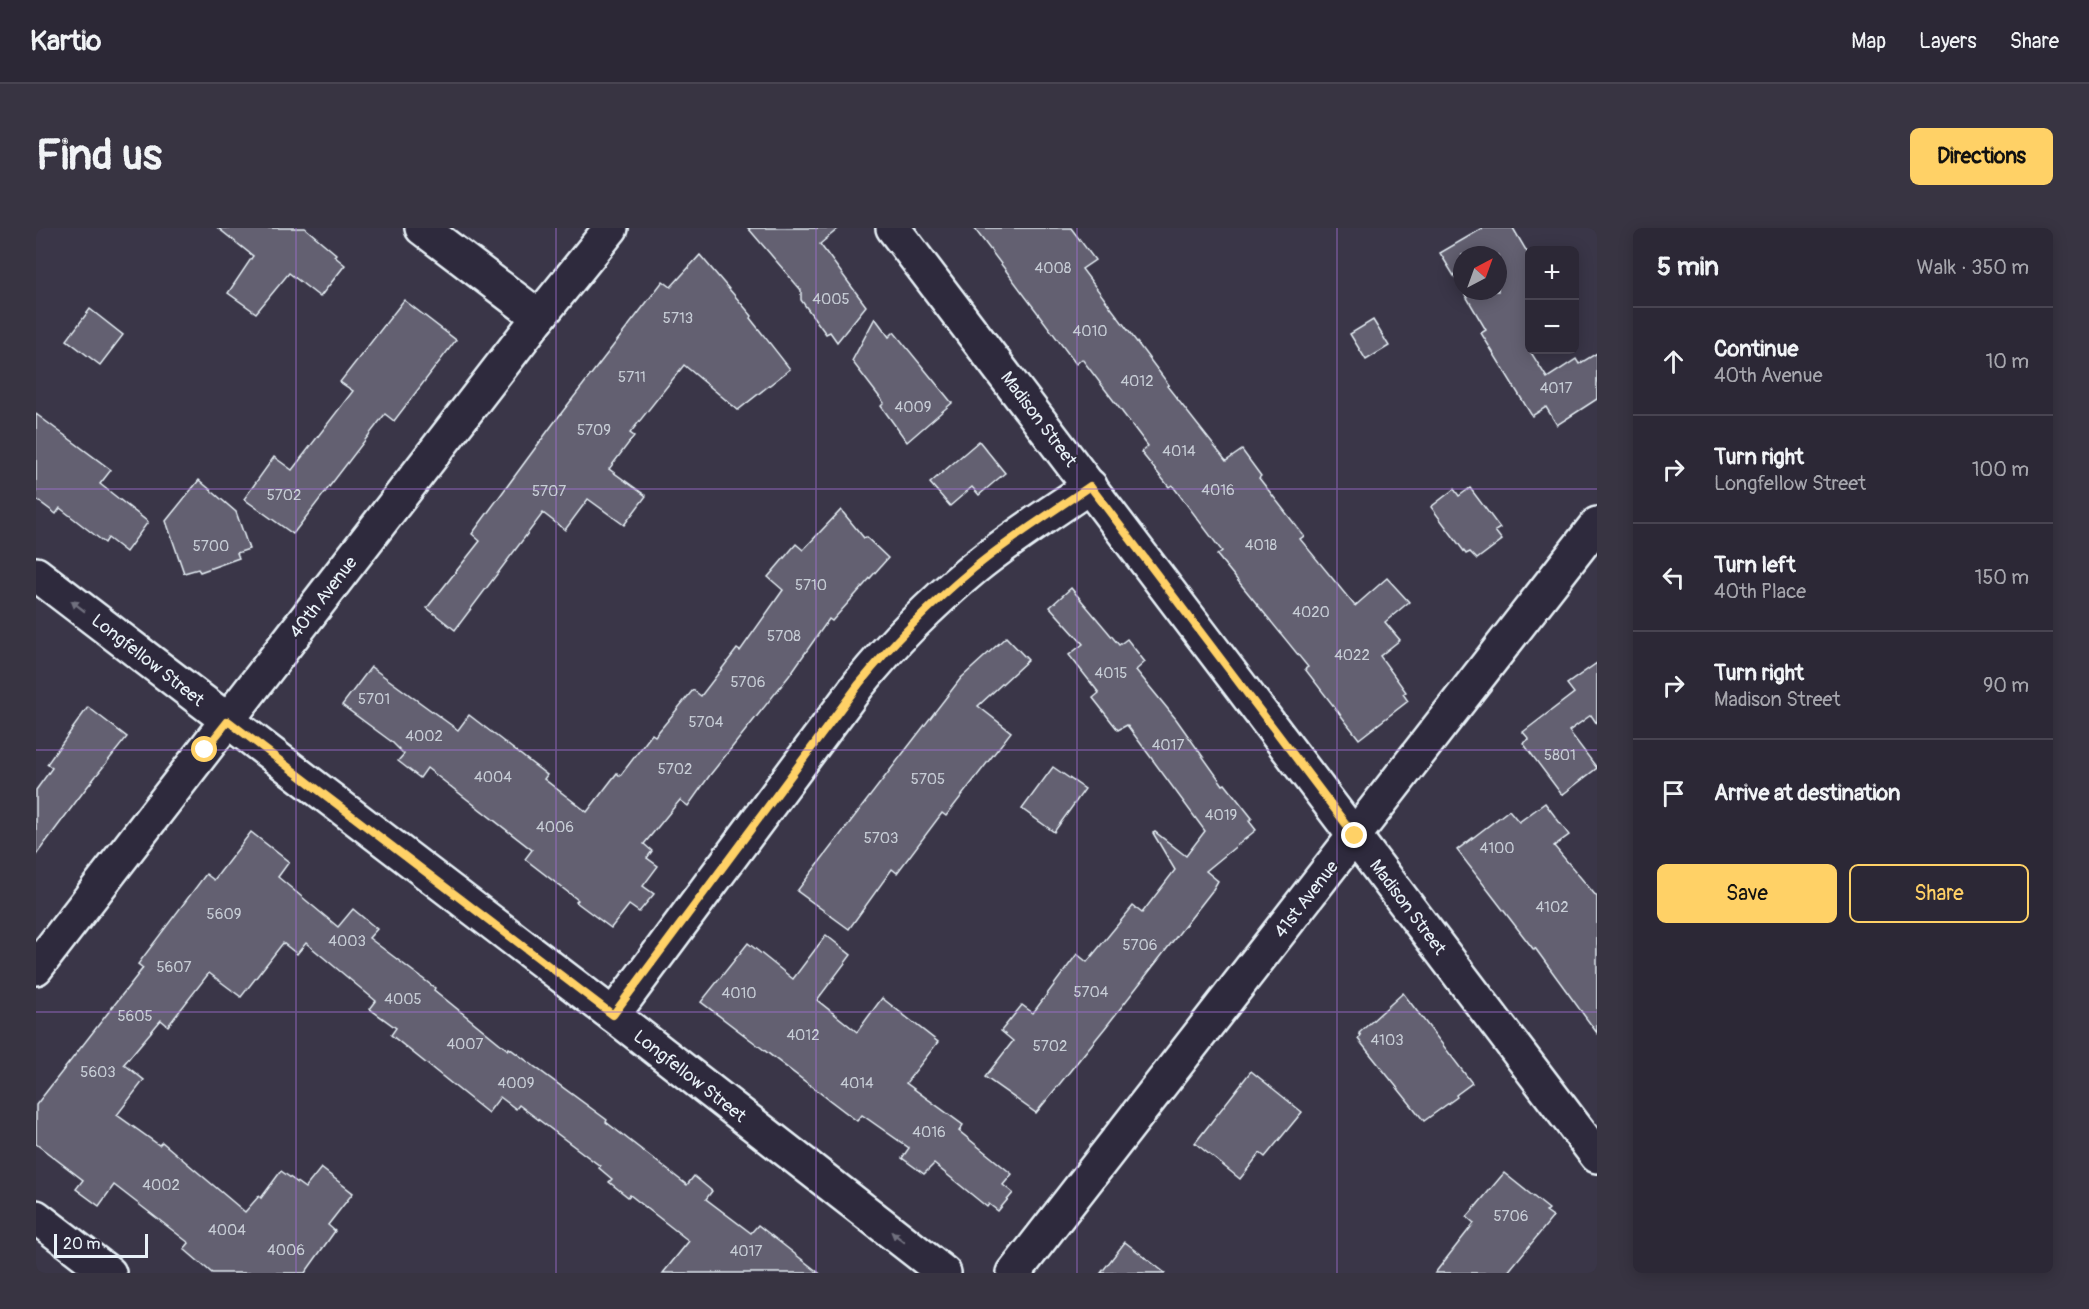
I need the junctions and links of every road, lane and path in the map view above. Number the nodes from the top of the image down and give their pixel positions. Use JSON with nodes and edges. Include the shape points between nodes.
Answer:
{"nodes":[{"id":1,"x":422,"y":228,"type":"edge"},
{"id":2,"x":611,"y":228,"type":"edge"},
{"id":3,"x":893,"y":228,"type":"edge"},
{"id":4,"x":539,"y":317,"type":"junction"},
{"id":5,"x":1090,"y":486,"type":"junction"},
{"id":6,"x":1597,"y":524,"type":"edge"},
{"id":7,"x":36,"y":574,"type":"edge"},
{"id":8,"x":228,"y":721,"type":"junction"},
{"id":9,"x":1355,"y":836,"type":"junction"},
{"id":10,"x":36,"y":968,"type":"edge"},
{"id":11,"x":613,"y":1015,"type":"junction"},
{"id":12,"x":1597,"y":1156,"type":"edge"},
{"id":13,"x":36,"y":1217,"type":"edge"},
{"id":14,"x":109,"y":1273,"type":"edge"},
{"id":15,"x":944,"y":1273,"type":"edge"},
{"id":16,"x":1014,"y":1273,"type":"edge"}],
"edges":[{"from":1,"to":4,"type":"street"},
{"from":2,"to":4,"type":"street","name":"40th Avenue"},
{"from":3,"to":5,"type":"street","name":"Madison Street"},
{"from":4,"to":8,"type":"street","name":"40th Avenue"},
{"from":5,"to":9,"type":"street","name":"Madison Street"},
{"from":5,"to":11,"type":"street","via":[[974,568],[880,658]]},
{"from":6,"to":9,"type":"street","name":"41st Avenue"},
{"from":8,"to":7,"type":"street","name":"Longfellow Street","one_way":true},
{"from":8,"to":10,"type":"street","name":"40th Avenue"},
{"from":8,"to":11,"type":"street","name":"Longfellow Street"},
{"from":9,"to":12,"type":"street","name":"Madison Street"},
{"from":9,"to":16,"type":"street","name":"41st Avenue"},
{"from":15,"to":11,"type":"street","name":"Longfellow Street","one_way":true},
{"from":13,"to":14,"type":"street"}]}
